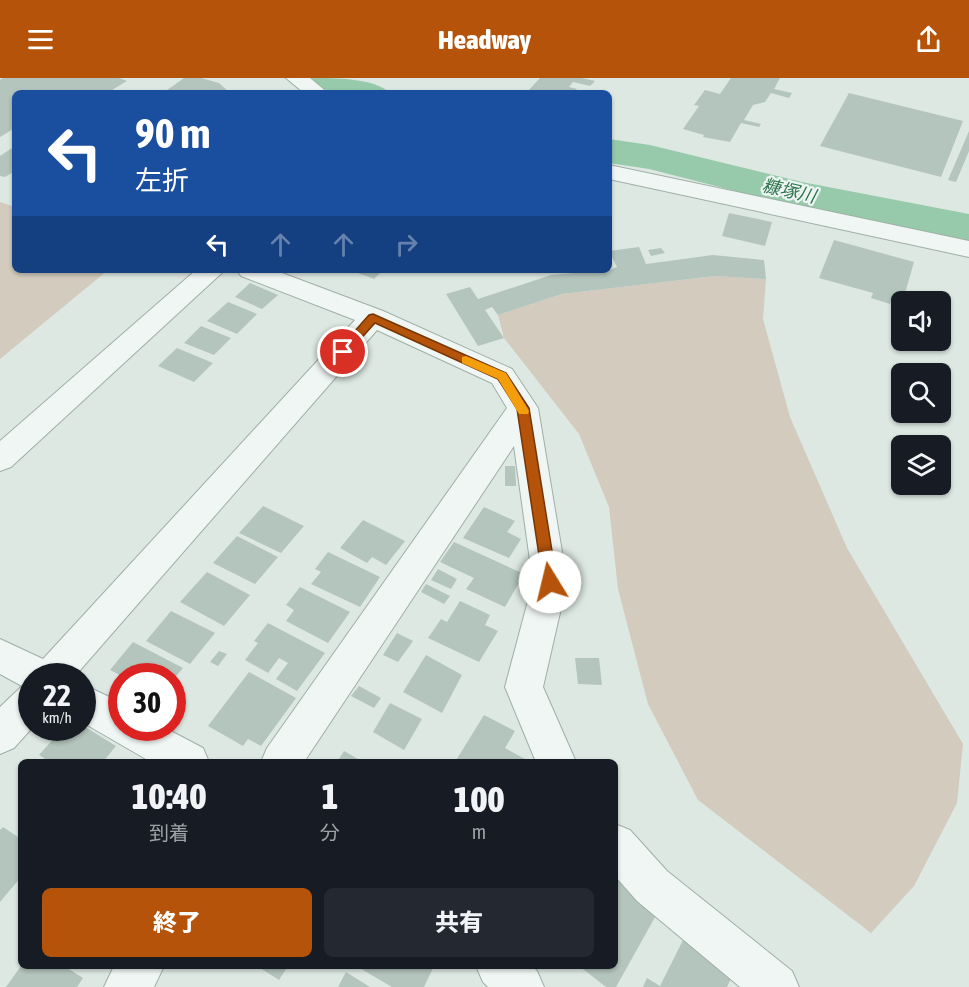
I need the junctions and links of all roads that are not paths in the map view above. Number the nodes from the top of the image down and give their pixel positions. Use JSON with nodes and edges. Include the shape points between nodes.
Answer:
{"nodes":[{"id":1,"x":296,"y":78,"type":"edge"},
{"id":2,"x":314,"y":90,"type":"edge"},
{"id":3,"x":612,"y":173,"type":"edge"},
{"id":4,"x":969,"y":249,"type":"edge"},
{"id":5,"x":209,"y":273,"type":"edge"},
{"id":6,"x":258,"y":273,"type":"edge"},
{"id":7,"x":373,"y":317,"type":"junction"},
{"id":8,"x":523,"y":408,"type":"junction"},
{"id":9,"x":0,"y":459,"type":"edge"},
{"id":10,"x":0,"y":655,"type":"edge"},
{"id":11,"x":64,"y":663,"type":"edge"},
{"id":12,"x":18,"y":665,"type":"edge"},
{"id":13,"x":18,"y":715,"type":"edge"},
{"id":14,"x":0,"y":735,"type":"edge"},
{"id":15,"x":151,"y":741,"type":"edge"},
{"id":16,"x":184,"y":759,"type":"edge"},
{"id":17,"x":283,"y":759,"type":"edge"},
{"id":18,"x":555,"y":759,"type":"edge"},
{"id":19,"x":618,"y":848,"type":"edge"},
{"id":20,"x":139,"y":969,"type":"edge"},
{"id":21,"x":488,"y":969,"type":"edge"},
{"id":22,"x":502,"y":969,"type":"edge"},
{"id":23,"x":127,"y":987,"type":"edge"},
{"id":24,"x":480,"y":987,"type":"edge"},
{"id":25,"x":521,"y":987,"type":"edge"},
{"id":26,"x":776,"y":987,"type":"edge"}],
"edges":[{"from":1,"to":2,"type":"street"},
{"from":3,"to":4,"type":"street"},
{"from":5,"to":9,"type":"street"},
{"from":6,"to":7,"type":"street"},
{"from":7,"to":8,"type":"street","via":[[502,376]]},
{"from":7,"to":11,"type":"street"},
{"from":8,"to":17,"type":"street"},
{"from":8,"to":18,"type":"street","via":[[550,582],[524,687]]},
{"from":10,"to":12,"type":"street"},
{"from":13,"to":14,"type":"street"},
{"from":15,"to":16,"type":"street"},
{"from":19,"to":26,"type":"street","via":[[652,886]]},
{"from":20,"to":23,"type":"street"},
{"from":21,"to":24,"type":"street"},
{"from":22,"to":25,"type":"street"}]}
